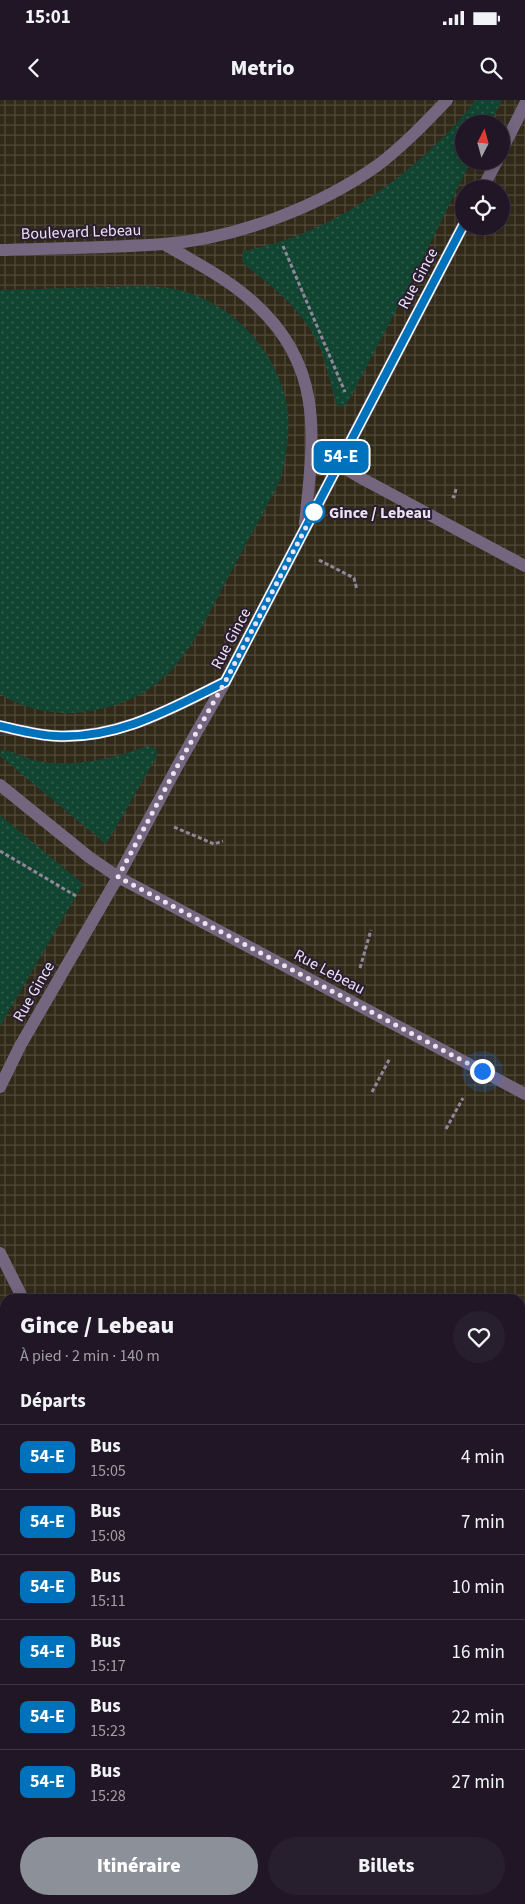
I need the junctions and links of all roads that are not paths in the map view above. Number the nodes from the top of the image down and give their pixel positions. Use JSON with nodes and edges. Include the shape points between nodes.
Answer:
{"nodes":[{"id":1,"x":446,"y":100,"type":"edge"},
{"id":2,"x":524,"y":109,"type":"edge"},
{"id":3,"x":510,"y":135,"type":"edge"},
{"id":4,"x":458,"y":235,"type":"edge"},
{"id":5,"x":164,"y":244,"type":"junction"},
{"id":6,"x":0,"y":250,"type":"edge"},
{"id":7,"x":313,"y":450,"type":"junction"},
{"id":8,"x":338,"y":465,"type":"junction"},
{"id":9,"x":305,"y":531,"type":"junction"},
{"id":10,"x":525,"y":566,"type":"edge"},
{"id":11,"x":225,"y":682,"type":"junction"},
{"id":12,"x":0,"y":726,"type":"edge"},
{"id":13,"x":0,"y":785,"type":"edge"},
{"id":14,"x":118,"y":877,"type":"junction"},
{"id":15,"x":0,"y":1087,"type":"edge"},
{"id":16,"x":525,"y":1094,"type":"edge"},
{"id":17,"x":0,"y":1253,"type":"edge"},
{"id":18,"x":20,"y":1294,"type":"edge"}],
"edges":[{"from":1,"to":5,"type":"street","via":[[408,140],[378,164],[321,199],[229,233]]},
{"from":2,"to":3,"type":"street"},
{"from":4,"to":8,"type":"street","name":"Rue Gince"},
{"from":5,"to":6,"type":"street","name":"Boulevard Lebeau"},
{"from":5,"to":7,"type":"street","via":[[235,287],[272,321],[297,361],[309,397]]},
{"from":7,"to":8,"type":"street"},
{"from":7,"to":9,"type":"street"},
{"from":8,"to":9,"type":"street","name":"Rue Gince"},
{"from":8,"to":10,"type":"street"},
{"from":9,"to":11,"type":"street","name":"Rue Gince"},
{"from":11,"to":12,"type":"street","via":[[154,717],[119,730],[56,736]]},
{"from":11,"to":14,"type":"street","name":"Rue Gince"},
{"from":13,"to":14,"type":"street"},
{"from":14,"to":15,"type":"street","name":"Rue Gince","via":[[20,1046]]},
{"from":14,"to":16,"type":"street","name":"Rue Lebeau"},
{"from":17,"to":18,"type":"street"}]}
